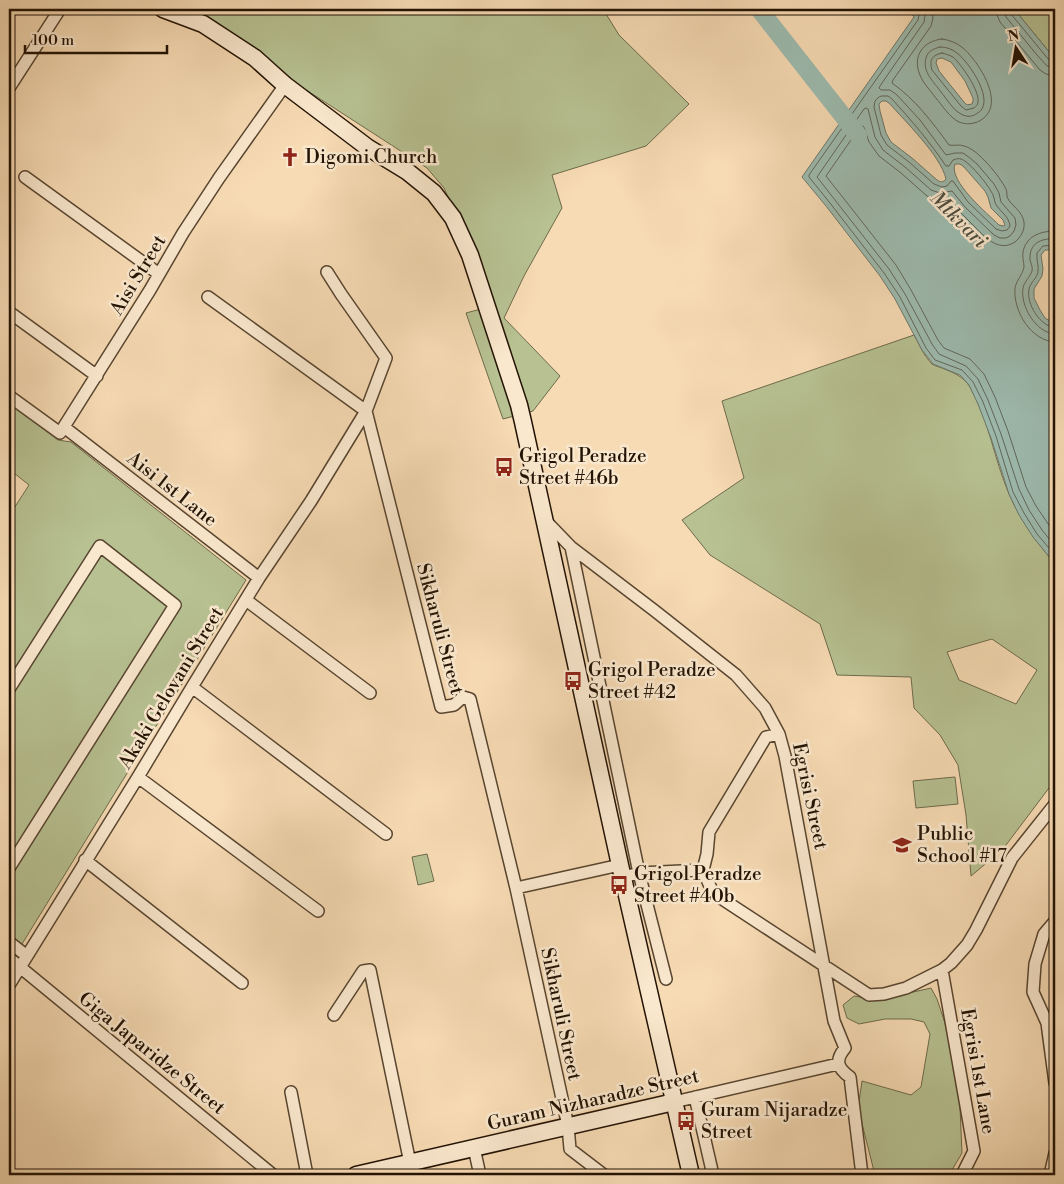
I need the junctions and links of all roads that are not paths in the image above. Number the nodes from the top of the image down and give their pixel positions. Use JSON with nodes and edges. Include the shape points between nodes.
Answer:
{"nodes":[{"id":1,"x":60,"y":9,"type":"edge"},
{"id":2,"x":163,"y":9,"type":"edge"},
{"id":3,"x":285,"y":85,"type":"junction"},
{"id":4,"x":9,"y":88,"type":"edge"},
{"id":5,"x":25,"y":177,"type":"dead end"},
{"id":6,"x":327,"y":272,"type":"dead end"},
{"id":7,"x":159,"y":274,"type":"junction"},
{"id":8,"x":208,"y":297,"type":"dead end"},
{"id":9,"x":9,"y":312,"type":"edge"},
{"id":10,"x":97,"y":376,"type":"junction"},
{"id":11,"x":9,"y":396,"type":"edge"},
{"id":12,"x":366,"y":411,"type":"junction"},
{"id":13,"x":64,"y":426,"type":"junction"},
{"id":14,"x":543,"y":517,"type":"junction"},
{"id":15,"x":571,"y":547,"type":"junction"},
{"id":16,"x":259,"y":578,"type":"junction"},
{"id":17,"x":246,"y":600,"type":"junction"},
{"id":18,"x":192,"y":687,"type":"junction"},
{"id":19,"x":9,"y":689,"type":"edge"},
{"id":20,"x":370,"y":693,"type":"dead end"},
{"id":21,"x":779,"y":734,"type":"junction"},
{"id":22,"x":138,"y":777,"type":"junction"},
{"id":23,"x":1055,"y":804,"type":"edge"},
{"id":24,"x":386,"y":834,"type":"dead end"},
{"id":25,"x":85,"y":860,"type":"junction"},
{"id":26,"x":9,"y":868,"type":"edge"},
{"id":27,"x":703,"y":870,"type":"junction"},
{"id":28,"x":627,"y":872,"type":"junction"},
{"id":29,"x":516,"y":888,"type":"junction"},
{"id":30,"x":318,"y":911,"type":"dead end"},
{"id":31,"x":1055,"y":921,"type":"edge"},
{"id":32,"x":9,"y":942,"type":"edge"},
{"id":33,"x":27,"y":956,"type":"junction"},
{"id":34,"x":9,"y":958,"type":"edge"},
{"id":35,"x":825,"y":966,"type":"junction"},
{"id":36,"x":20,"y":967,"type":"junction"},
{"id":37,"x":942,"y":970,"type":"junction"},
{"id":38,"x":666,"y":979,"type":"dead end"},
{"id":39,"x":242,"y":982,"type":"dead end"},
{"id":40,"x":9,"y":985,"type":"edge"},
{"id":41,"x":334,"y":1015,"type":"dead end"},
{"id":42,"x":838,"y":1064,"type":"junction"},
{"id":43,"x":1055,"y":1083,"type":"edge"},
{"id":44,"x":291,"y":1092,"type":"dead end"},
{"id":45,"x":695,"y":1097,"type":"junction"},
{"id":46,"x":674,"y":1102,"type":"junction"},
{"id":47,"x":568,"y":1126,"type":"junction"},
{"id":48,"x":474,"y":1148,"type":"junction"},
{"id":49,"x":1055,"y":1153,"type":"edge"},
{"id":50,"x":410,"y":1163,"type":"junction"},
{"id":51,"x":273,"y":1175,"type":"edge"},
{"id":52,"x":308,"y":1175,"type":"edge"},
{"id":53,"x":356,"y":1175,"type":"edge"},
{"id":54,"x":480,"y":1175,"type":"edge"},
{"id":55,"x":604,"y":1175,"type":"edge"},
{"id":56,"x":691,"y":1175,"type":"edge"},
{"id":57,"x":713,"y":1175,"type":"edge"},
{"id":58,"x":862,"y":1175,"type":"edge"},
{"id":59,"x":962,"y":1175,"type":"edge"},
{"id":60,"x":1050,"y":1175,"type":"edge"}],
"edges":[{"from":1,"to":4,"type":"street"},
{"from":2,"to":3,"type":"street","via":[[203,24],[255,58]]},
{"from":3,"to":7,"type":"street","name":"Aisi Street","via":[[219,178]]},
{"from":3,"to":14,"type":"street","via":[[367,147],[408,172],[434,194],[453,218],[470,256],[518,405]]},
{"from":5,"to":7,"type":"street"},
{"from":6,"to":12,"type":"street","name":"Akaki Gelovani Street","via":[[386,358]]},
{"from":7,"to":10,"type":"street","name":"Aisi Street"},
{"from":8,"to":12,"type":"street"},
{"from":9,"to":10,"type":"street"},
{"from":10,"to":13,"type":"street","name":"Aisi Street"},
{"from":11,"to":13,"type":"street","via":[[60,434]]},
{"from":12,"to":16,"type":"street","name":"Akaki Gelovani Street"},
{"from":12,"to":29,"type":"street","name":"Sikharuli Street","via":[[441,708],[454,705],[462,697],[470,699]]},
{"from":13,"to":16,"type":"street","name":"Aisi 1st Lane"},
{"from":14,"to":15,"type":"street","name":"Egrisi Street"},
{"from":14,"to":28,"type":"street"},
{"from":15,"to":21,"type":"street","name":"Egrisi Street","via":[[736,675],[765,708]]},
{"from":15,"to":28,"type":"street"},
{"from":16,"to":17,"type":"street","name":"Akaki Gelovani Street"},
{"from":17,"to":18,"type":"street","name":"Akaki Gelovani Street"},
{"from":17,"to":20,"type":"street"},
{"from":18,"to":22,"type":"street","name":"Akaki Gelovani Street"},
{"from":18,"to":24,"type":"street"},
{"from":19,"to":26,"type":"street","via":[[100,546],[175,605]]},
{"from":21,"to":27,"type":"street","via":[[766,737],[709,832]]},
{"from":21,"to":35,"type":"street","name":"Egrisi Street"},
{"from":22,"to":25,"type":"street","name":"Akaki Gelovani Street"},
{"from":22,"to":30,"type":"street"},
{"from":23,"to":37,"type":"street","via":[[1012,858],[967,945]]},
{"from":25,"to":33,"type":"street","name":"Akaki Gelovani Street"},
{"from":25,"to":39,"type":"street"},
{"from":27,"to":28,"type":"street"},
{"from":27,"to":35,"type":"street","via":[[713,893]]},
{"from":28,"to":29,"type":"street"},
{"from":28,"to":38,"type":"street"},
{"from":28,"to":46,"type":"street"},
{"from":29,"to":47,"type":"street","name":"Sikharuli Street"},
{"from":31,"to":43,"type":"street","via":[[1044,934],[1035,964],[1033,992],[1047,1023]]},
{"from":32,"to":33,"type":"street"},
{"from":33,"to":36,"type":"street","name":"Akaki Gelovani Street"},
{"from":34,"to":36,"type":"street","name":"Giga Japaridze Street"},
{"from":35,"to":37,"type":"street","via":[[869,995],[906,988]]},
{"from":35,"to":42,"type":"street","name":"Egrisi Street","via":[[834,1021],[845,1048],[839,1054]]},
{"from":36,"to":40,"type":"street","name":"Akaki Gelovani Street"},
{"from":36,"to":51,"type":"street","name":"Giga Japaridze Street"},
{"from":37,"to":59,"type":"street","name":"Egrisi 1st Lane","via":[[974,1151]]},
{"from":41,"to":50,"type":"street","via":[[363,971],[370,970]]},
{"from":42,"to":45,"type":"street","name":"Guram Nizharadze Street"},
{"from":42,"to":58,"type":"street","via":[[850,1077]]},
{"from":44,"to":52,"type":"street"},
{"from":45,"to":46,"type":"street","name":"Guram Nizharadze Street"},
{"from":45,"to":57,"type":"street"},
{"from":46,"to":47,"type":"street","name":"Guram Nizharadze Street"},
{"from":46,"to":56,"type":"street"},
{"from":47,"to":48,"type":"street","name":"Guram Nizharadze Street"},
{"from":47,"to":55,"type":"street","name":"Sikharuli Street","via":[[570,1149]]},
{"from":48,"to":50,"type":"street","name":"Guram Nizharadze Street"},
{"from":48,"to":54,"type":"street"},
{"from":49,"to":60,"type":"street"},
{"from":50,"to":53,"type":"street","name":"Guram Nizharadze Street"}]}
